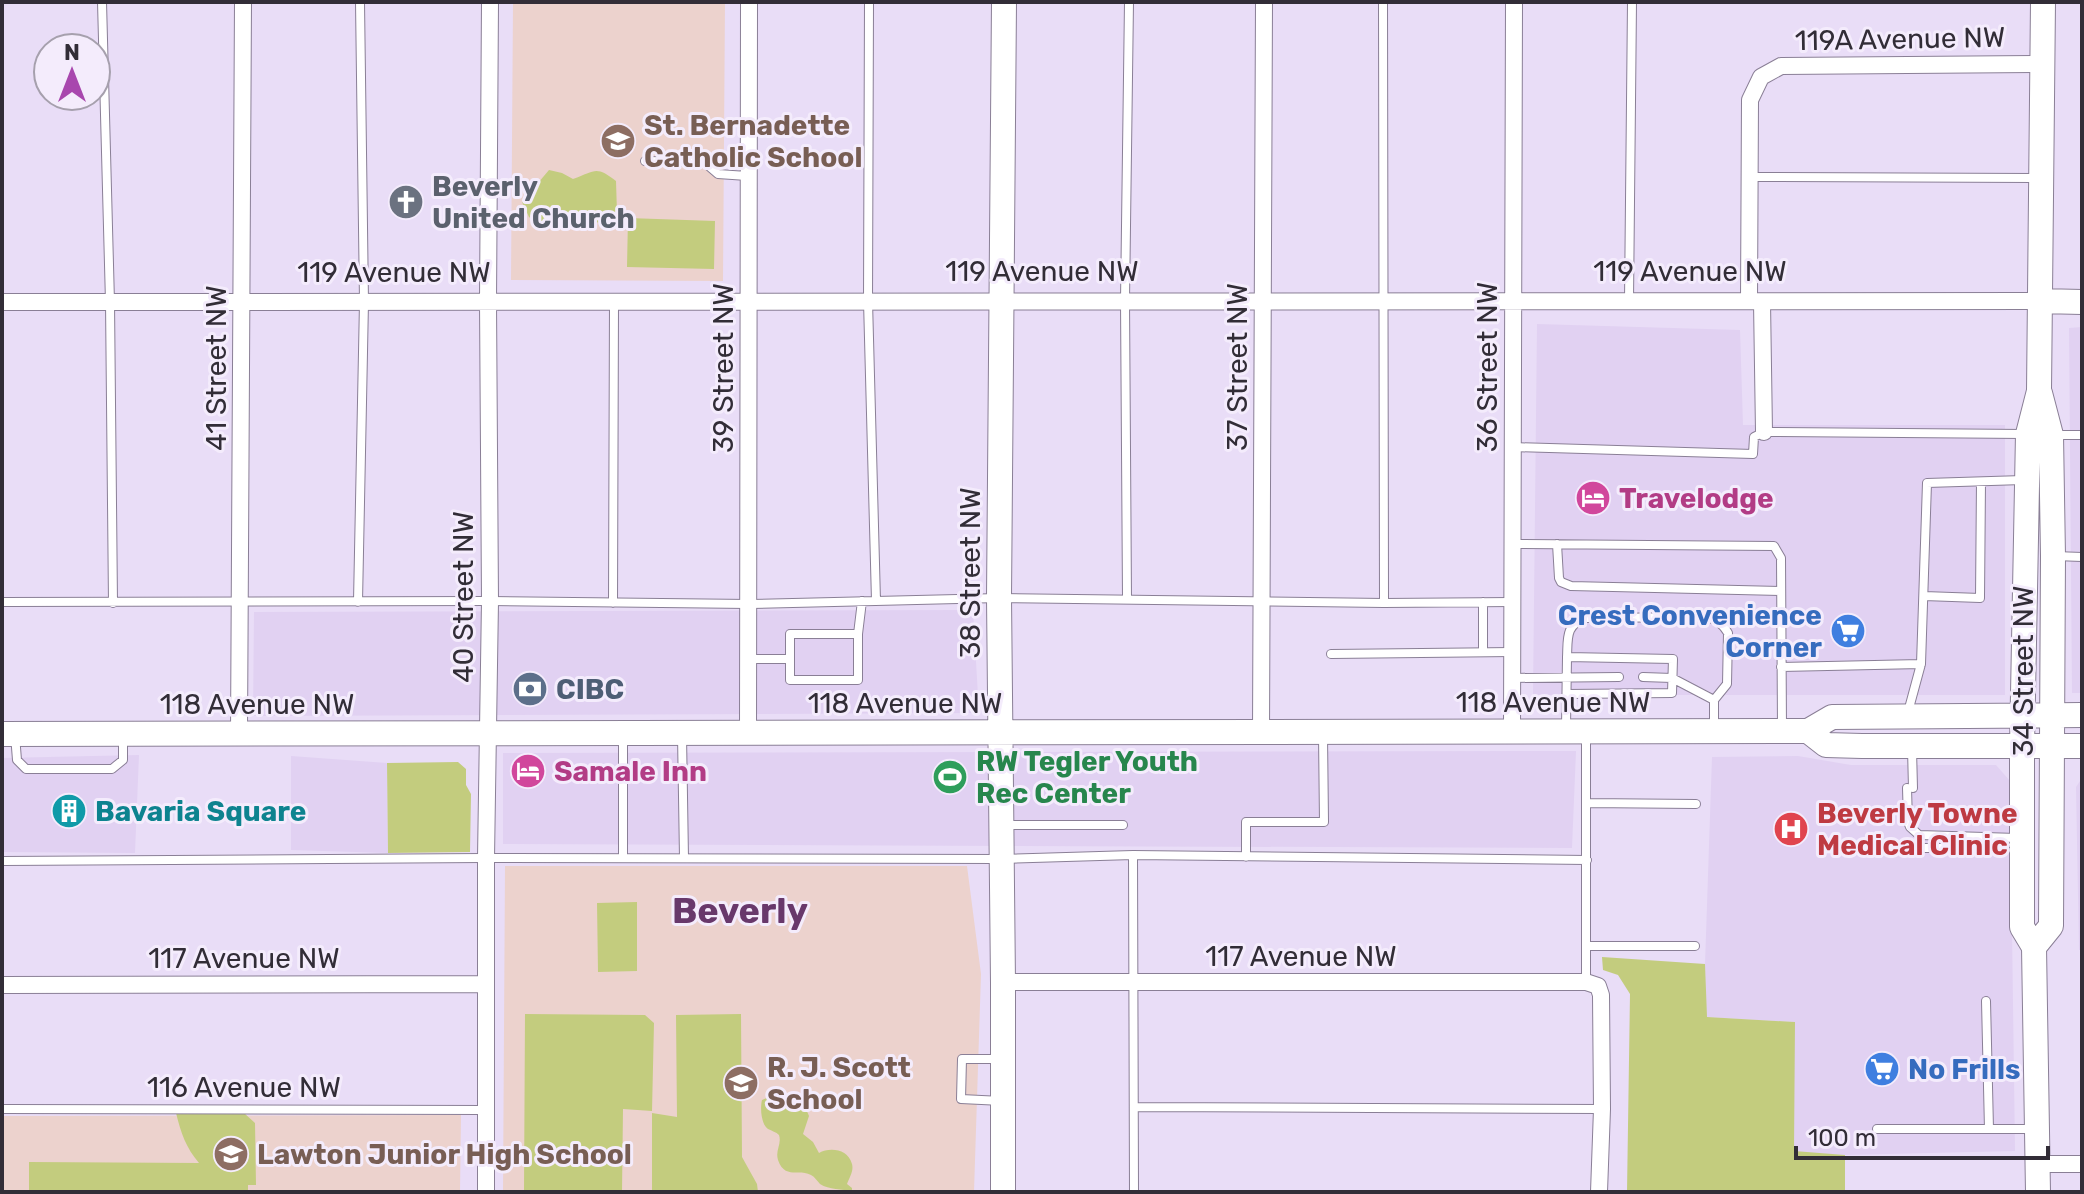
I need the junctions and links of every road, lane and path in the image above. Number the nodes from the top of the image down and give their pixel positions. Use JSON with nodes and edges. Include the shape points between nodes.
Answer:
{"nodes":[{"id":1,"x":102,"y":2,"type":"edge"},
{"id":2,"x":243,"y":2,"type":"edge"},
{"id":3,"x":360,"y":2,"type":"edge"},
{"id":4,"x":490,"y":2,"type":"edge"},
{"id":5,"x":749,"y":2,"type":"edge"},
{"id":6,"x":869,"y":2,"type":"edge"},
{"id":7,"x":1004,"y":2,"type":"edge"},
{"id":8,"x":1129,"y":2,"type":"edge"},
{"id":9,"x":1264,"y":2,"type":"edge"},
{"id":10,"x":1383,"y":2,"type":"edge"},
{"id":11,"x":1514,"y":2,"type":"edge"},
{"id":12,"x":1632,"y":2,"type":"edge"},
{"id":13,"x":2043,"y":2,"type":"edge"},
{"id":14,"x":2043,"y":64,"type":"junction"},
{"id":15,"x":645,"y":161,"type":"dead end"},
{"id":16,"x":747,"y":176,"type":"junction"},
{"id":17,"x":1750,"y":177,"type":"junction"},
{"id":18,"x":2042,"y":178,"type":"junction"},
{"id":19,"x":749,"y":301,"type":"junction"},
{"id":20,"x":868,"y":301,"type":"junction"},
{"id":21,"x":1003,"y":301,"type":"junction"},
{"id":22,"x":1125,"y":301,"type":"junction"},
{"id":23,"x":1263,"y":301,"type":"junction"},
{"id":24,"x":1383,"y":301,"type":"junction"},
{"id":25,"x":1513,"y":301,"type":"junction"},
{"id":26,"x":1629,"y":301,"type":"junction"},
{"id":27,"x":1756,"y":301,"type":"junction"},
{"id":28,"x":2040,"y":301,"type":"junction"},
{"id":29,"x":2,"y":302,"type":"edge"},
{"id":30,"x":110,"y":302,"type":"junction"},
{"id":31,"x":242,"y":302,"type":"junction"},
{"id":32,"x":364,"y":302,"type":"junction"},
{"id":33,"x":488,"y":302,"type":"junction"},
{"id":34,"x":614,"y":302,"type":"junction"},
{"id":35,"x":2082,"y":302,"type":"edge"},
{"id":36,"x":1764,"y":432,"type":"junction"},
{"id":37,"x":2039,"y":435,"type":"junction"},
{"id":38,"x":2082,"y":435,"type":"edge"},
{"id":39,"x":1513,"y":447,"type":"junction"},
{"id":40,"x":2027,"y":480,"type":"junction"},
{"id":41,"x":1981,"y":482,"type":"junction"},
{"id":42,"x":1512,"y":544,"type":"junction"},
{"id":43,"x":1557,"y":544,"type":"junction"},
{"id":44,"x":2053,"y":556,"type":"junction"},
{"id":45,"x":2082,"y":557,"type":"edge"},
{"id":46,"x":1781,"y":591,"type":"junction"},
{"id":47,"x":1924,"y":596,"type":"junction"},
{"id":48,"x":999,"y":598,"type":"junction"},
{"id":49,"x":1127,"y":598,"type":"junction"},
{"id":50,"x":241,"y":601,"type":"junction"},
{"id":51,"x":490,"y":601,"type":"junction"},
{"id":52,"x":862,"y":601,"type":"junction"},
{"id":53,"x":876,"y":601,"type":"junction"},
{"id":54,"x":1262,"y":601,"type":"junction"},
{"id":55,"x":2,"y":602,"type":"edge"},
{"id":56,"x":358,"y":602,"type":"junction"},
{"id":57,"x":1483,"y":602,"type":"junction"},
{"id":58,"x":1512,"y":602,"type":"junction"},
{"id":59,"x":113,"y":603,"type":"junction"},
{"id":60,"x":613,"y":603,"type":"junction"},
{"id":61,"x":1384,"y":603,"type":"junction"},
{"id":62,"x":749,"y":604,"type":"junction"},
{"id":63,"x":858,"y":634,"type":"junction"},
{"id":64,"x":1483,"y":652,"type":"junction"},
{"id":65,"x":1512,"y":652,"type":"junction"},
{"id":66,"x":1331,"y":654,"type":"dead end"},
{"id":67,"x":1567,"y":657,"type":"junction"},
{"id":68,"x":748,"y":659,"type":"junction"},
{"id":69,"x":790,"y":659,"type":"junction"},
{"id":70,"x":1921,"y":664,"type":"junction"},
{"id":71,"x":1781,"y":667,"type":"junction"},
{"id":72,"x":1619,"y":677,"type":"dead end"},
{"id":73,"x":1643,"y":677,"type":"dead end"},
{"id":74,"x":1512,"y":678,"type":"junction"},
{"id":75,"x":1567,"y":678,"type":"junction"},
{"id":76,"x":1672,"y":678,"type":"junction"},
{"id":77,"x":1567,"y":694,"type":"junction"},
{"id":78,"x":1714,"y":700,"type":"junction"},
{"id":79,"x":2023,"y":715,"type":"junction"},
{"id":80,"x":2053,"y":715,"type":"junction"},
{"id":81,"x":2082,"y":715,"type":"edge"},
{"id":82,"x":1907,"y":716,"type":"junction"},
{"id":83,"x":1782,"y":731,"type":"junction"},
{"id":84,"x":1808,"y":731,"type":"junction"},
{"id":85,"x":1261,"y":732,"type":"junction"},
{"id":86,"x":1323,"y":732,"type":"junction"},
{"id":87,"x":1512,"y":732,"type":"junction"},
{"id":88,"x":1576,"y":732,"type":"junction"},
{"id":89,"x":1714,"y":732,"type":"junction"},
{"id":90,"x":999,"y":733,"type":"junction"},
{"id":91,"x":8,"y":734,"type":"edge"},
{"id":92,"x":123,"y":734,"type":"junction"},
{"id":93,"x":239,"y":734,"type":"junction"},
{"id":94,"x":489,"y":734,"type":"junction"},
{"id":95,"x":623,"y":734,"type":"junction"},
{"id":96,"x":682,"y":734,"type":"junction"},
{"id":97,"x":748,"y":734,"type":"junction"},
{"id":98,"x":1912,"y":746,"type":"junction"},
{"id":99,"x":2022,"y":746,"type":"junction"},
{"id":100,"x":2052,"y":746,"type":"junction"},
{"id":101,"x":2082,"y":746,"type":"edge"},
{"id":102,"x":1586,"y":803,"type":"junction"},
{"id":103,"x":1696,"y":804,"type":"dead end"},
{"id":104,"x":1001,"y":825,"type":"junction"},
{"id":105,"x":1123,"y":825,"type":"dead end"},
{"id":106,"x":2022,"y":837,"type":"junction"},
{"id":107,"x":1976,"y":843,"type":"junction"},
{"id":108,"x":1878,"y":848,"type":"dead end"},
{"id":109,"x":1133,"y":855,"type":"junction"},
{"id":110,"x":1246,"y":857,"type":"junction"},
{"id":111,"x":486,"y":858,"type":"junction"},
{"id":112,"x":623,"y":858,"type":"junction"},
{"id":113,"x":684,"y":858,"type":"junction"},
{"id":114,"x":1002,"y":859,"type":"junction"},
{"id":115,"x":1587,"y":860,"type":"junction"},
{"id":116,"x":2,"y":861,"type":"edge"},
{"id":117,"x":1586,"y":946,"type":"junction"},
{"id":118,"x":1695,"y":946,"type":"dead end"},
{"id":119,"x":2034,"y":947,"type":"junction"},
{"id":120,"x":1003,"y":982,"type":"junction"},
{"id":121,"x":1133,"y":982,"type":"junction"},
{"id":122,"x":486,"y":984,"type":"junction"},
{"id":123,"x":1592,"y":984,"type":"junction"},
{"id":124,"x":2,"y":985,"type":"edge"},
{"id":125,"x":1986,"y":1001,"type":"dead end"},
{"id":126,"x":1003,"y":1059,"type":"junction"},
{"id":127,"x":1003,"y":1101,"type":"junction"},
{"id":128,"x":1134,"y":1107,"type":"junction"},
{"id":129,"x":2,"y":1109,"type":"edge"},
{"id":130,"x":1602,"y":1109,"type":"junction"},
{"id":131,"x":486,"y":1110,"type":"junction"},
{"id":132,"x":1877,"y":1129,"type":"dead end"},
{"id":133,"x":1989,"y":1129,"type":"junction"},
{"id":134,"x":2037,"y":1129,"type":"junction"},
{"id":135,"x":2038,"y":1164,"type":"junction"},
{"id":136,"x":2082,"y":1164,"type":"edge"},
{"id":137,"x":486,"y":1192,"type":"edge"},
{"id":138,"x":1003,"y":1192,"type":"edge"},
{"id":139,"x":1134,"y":1192,"type":"edge"},
{"id":140,"x":1599,"y":1192,"type":"edge"},
{"id":141,"x":2038,"y":1192,"type":"edge"}],
"edges":[{"from":1,"to":30,"type":"lane"},
{"from":2,"to":31,"type":"street","name":"41 Street NW"},
{"from":3,"to":32,"type":"lane"},
{"from":4,"to":33,"type":"street","name":"40 Street NW"},
{"from":5,"to":16,"type":"street","name":"39 Street NW"},
{"from":6,"to":20,"type":"lane"},
{"from":7,"to":21,"type":"street","name":"38 Street NW"},
{"from":8,"to":22,"type":"lane"},
{"from":9,"to":23,"type":"street","name":"37 Street NW"},
{"from":10,"to":24,"type":"lane"},
{"from":11,"to":25,"type":"street","name":"36 Street NW"},
{"from":12,"to":26,"type":"lane"},
{"from":13,"to":14,"type":"street","name":"34 Street NW"},
{"from":14,"to":17,"type":"street","name":"119A Avenue NW","via":[[1781,66],[1761,77],[1750,100]]},
{"from":14,"to":18,"type":"street","name":"34 Street NW"},
{"from":15,"to":16,"type":"lane","via":[[704,162],[718,174]]},
{"from":16,"to":19,"type":"street","name":"39 Street NW"},
{"from":17,"to":18,"type":"lane"},
{"from":17,"to":27,"type":"street"},
{"from":18,"to":28,"type":"street","name":"34 Street NW"},
{"from":19,"to":20,"type":"street","name":"119 Avenue NW"},
{"from":19,"to":34,"type":"street","name":"119 Avenue NW"},
{"from":19,"to":62,"type":"street","name":"39 Street NW"},
{"from":20,"to":21,"type":"street","name":"119 Avenue NW"},
{"from":20,"to":53,"type":"lane"},
{"from":21,"to":22,"type":"street","name":"119 Avenue NW"},
{"from":21,"to":48,"type":"street","name":"38 Street NW"},
{"from":22,"to":23,"type":"street","name":"119 Avenue NW"},
{"from":22,"to":49,"type":"lane"},
{"from":23,"to":24,"type":"street","name":"119 Avenue NW"},
{"from":23,"to":54,"type":"street","name":"37 Street NW"},
{"from":24,"to":25,"type":"street","name":"119 Avenue NW"},
{"from":24,"to":61,"type":"lane"},
{"from":25,"to":26,"type":"street","name":"119 Avenue NW"},
{"from":25,"to":39,"type":"street","name":"36 Street NW"},
{"from":26,"to":27,"type":"street","name":"119 Avenue NW"},
{"from":27,"to":28,"type":"street","name":"119 Avenue NW"},
{"from":27,"to":36,"type":"street"},
{"from":28,"to":35,"type":"street","name":"119 Avenue NW"},
{"from":28,"to":37,"type":"street","name":"34 Street NW"},
{"from":29,"to":30,"type":"street","name":"119 Avenue NW"},
{"from":30,"to":31,"type":"street","name":"119 Avenue NW"},
{"from":30,"to":59,"type":"lane"},
{"from":31,"to":32,"type":"street","name":"119 Avenue NW"},
{"from":31,"to":50,"type":"street","name":"41 Street NW"},
{"from":32,"to":33,"type":"street","name":"119 Avenue NW"},
{"from":32,"to":56,"type":"lane"},
{"from":33,"to":34,"type":"street","name":"119 Avenue NW"},
{"from":33,"to":51,"type":"street","name":"40 Street NW"},
{"from":34,"to":60,"type":"lane"},
{"from":36,"to":37,"type":"lane"},
{"from":36,"to":39,"type":"lane","via":[[1754,437],[1753,454]]},
{"from":37,"to":38,"type":"lane"},
{"from":37,"to":40,"type":"street","name":"34 Street NW"},
{"from":37,"to":44,"type":"street","name":"34 Street NW"},
{"from":39,"to":42,"type":"street","name":"36 Street NW"},
{"from":40,"to":41,"type":"lane"},
{"from":40,"to":79,"type":"street","name":"34 Street NW"},
{"from":41,"to":47,"type":"lane","via":[[1927,483]]},
{"from":41,"to":47,"type":"lane","via":[[1980,598]]},
{"from":42,"to":43,"type":"lane"},
{"from":42,"to":58,"type":"street","name":"36 Street NW"},
{"from":43,"to":46,"type":"lane","via":[[1559,578],[1571,586]]},
{"from":43,"to":46,"type":"lane","via":[[1770,545],[1781,558]]},
{"from":44,"to":45,"type":"lane"},
{"from":44,"to":80,"type":"street","name":"34 Street NW"},
{"from":46,"to":71,"type":"lane"},
{"from":47,"to":70,"type":"lane"},
{"from":48,"to":49,"type":"lane"},
{"from":48,"to":53,"type":"lane"},
{"from":48,"to":90,"type":"street","name":"38 Street NW"},
{"from":49,"to":54,"type":"lane"},
{"from":50,"to":56,"type":"lane"},
{"from":50,"to":59,"type":"lane"},
{"from":50,"to":93,"type":"street","name":"41 Street NW"},
{"from":51,"to":56,"type":"lane"},
{"from":51,"to":60,"type":"lane"},
{"from":51,"to":94,"type":"street","name":"40 Street NW"},
{"from":52,"to":53,"type":"lane"},
{"from":52,"to":62,"type":"lane"},
{"from":52,"to":63,"type":"lane"},
{"from":54,"to":61,"type":"lane"},
{"from":54,"to":85,"type":"street","name":"37 Street NW"},
{"from":55,"to":59,"type":"lane"},
{"from":57,"to":58,"type":"lane"},
{"from":57,"to":61,"type":"lane"},
{"from":57,"to":64,"type":"lane"},
{"from":58,"to":65,"type":"street","name":"36 Street NW"},
{"from":60,"to":62,"type":"lane"},
{"from":62,"to":68,"type":"street","name":"39 Street NW"},
{"from":63,"to":69,"type":"lane","via":[[790,634]]},
{"from":63,"to":69,"type":"lane","via":[[858,680],[790,680]]},
{"from":64,"to":65,"type":"lane"},
{"from":64,"to":66,"type":"lane"},
{"from":65,"to":74,"type":"street","name":"36 Street NW"},
{"from":67,"to":75,"type":"lane"},
{"from":67,"to":76,"type":"lane","via":[[1673,659]]},
{"from":67,"to":78,"type":"lane","via":[[1572,625],[1586,618],[1717,620],[1728,633],[1727,684]]},
{"from":68,"to":69,"type":"lane"},
{"from":68,"to":97,"type":"street","name":"39 Street NW"},
{"from":70,"to":71,"type":"lane"},
{"from":70,"to":82,"type":"lane"},
{"from":71,"to":83,"type":"lane"},
{"from":72,"to":75,"type":"lane"},
{"from":73,"to":76,"type":"lane"},
{"from":74,"to":75,"type":"lane"},
{"from":74,"to":87,"type":"street","name":"36 Street NW"},
{"from":75,"to":77,"type":"lane"},
{"from":76,"to":77,"type":"lane","via":[[1672,693]]},
{"from":76,"to":78,"type":"lane"},
{"from":77,"to":88,"type":"lane"},
{"from":78,"to":89,"type":"lane"},
{"from":79,"to":80,"type":"street","name":"118 Avenue NW"},
{"from":79,"to":82,"type":"street","name":"118 Avenue NW"},
{"from":79,"to":99,"type":"street","name":"34 Street NW"},
{"from":80,"to":81,"type":"street","name":"118 Avenue NW"},
{"from":80,"to":100,"type":"street","name":"34 Street NW"},
{"from":82,"to":84,"type":"street","name":"118 Avenue NW","via":[[1832,717]]},
{"from":83,"to":84,"type":"street","name":"118 Avenue NW"},
{"from":83,"to":89,"type":"street","name":"118 Avenue NW"},
{"from":84,"to":98,"type":"street","name":"118 Avenue NW","via":[[1826,745]]},
{"from":85,"to":86,"type":"street","name":"118 Avenue NW"},
{"from":85,"to":90,"type":"street","name":"118 Avenue NW"},
{"from":86,"to":87,"type":"street","name":"118 Avenue NW"},
{"from":86,"to":110,"type":"lane","via":[[1324,822],[1246,822]]},
{"from":87,"to":88,"type":"street","name":"118 Avenue NW"},
{"from":88,"to":89,"type":"street","name":"118 Avenue NW"},
{"from":88,"to":102,"type":"lane"},
{"from":90,"to":97,"type":"street","name":"118 Avenue NW"},
{"from":90,"to":104,"type":"street","name":"38 Street NW"},
{"from":91,"to":92,"type":"street","name":"118 Avenue NW"},
{"from":91,"to":92,"type":"lane","via":[[26,769],[112,769],[123,760]]},
{"from":92,"to":93,"type":"street","name":"118 Avenue NW"},
{"from":93,"to":94,"type":"street","name":"118 Avenue NW"},
{"from":94,"to":95,"type":"street","name":"118 Avenue NW"},
{"from":94,"to":111,"type":"street","name":"40 Street NW"},
{"from":95,"to":96,"type":"street","name":"118 Avenue NW"},
{"from":95,"to":112,"type":"lane"},
{"from":96,"to":97,"type":"street","name":"118 Avenue NW"},
{"from":96,"to":113,"type":"lane"},
{"from":98,"to":99,"type":"street","name":"118 Avenue NW"},
{"from":98,"to":107,"type":"lane","via":[[1908,822],[1914,832],[1969,835]]},
{"from":99,"to":100,"type":"street","name":"118 Avenue NW"},
{"from":99,"to":106,"type":"street","name":"34 Street NW"},
{"from":100,"to":101,"type":"street","name":"118 Avenue NW"},
{"from":100,"to":119,"type":"street","name":"34 Street NW","via":[[2051,926]]},
{"from":102,"to":103,"type":"lane"},
{"from":102,"to":115,"type":"lane"},
{"from":104,"to":105,"type":"lane"},
{"from":104,"to":114,"type":"street","name":"38 Street NW"},
{"from":106,"to":107,"type":"lane"},
{"from":106,"to":119,"type":"street","name":"34 Street NW","via":[[2022,927]]},
{"from":107,"to":108,"type":"lane"},
{"from":109,"to":110,"type":"lane"},
{"from":109,"to":114,"type":"lane"},
{"from":109,"to":121,"type":"lane"},
{"from":110,"to":115,"type":"lane"},
{"from":111,"to":112,"type":"lane"},
{"from":111,"to":116,"type":"lane"},
{"from":111,"to":122,"type":"street","name":"40 Street NW"},
{"from":112,"to":113,"type":"lane"},
{"from":113,"to":114,"type":"lane"},
{"from":114,"to":120,"type":"street","name":"38 Street NW"},
{"from":115,"to":117,"type":"lane"},
{"from":117,"to":118,"type":"lane"},
{"from":117,"to":123,"type":"lane"},
{"from":119,"to":134,"type":"street","name":"34 Street NW"},
{"from":120,"to":121,"type":"street","name":"117 Avenue NW"},
{"from":120,"to":126,"type":"street","name":"38 Street NW"},
{"from":121,"to":123,"type":"street","name":"117 Avenue NW"},
{"from":121,"to":128,"type":"lane"},
{"from":122,"to":124,"type":"street","name":"117 Avenue NW"},
{"from":122,"to":131,"type":"street","name":"40 Street NW"},
{"from":123,"to":130,"type":"street","via":[[1601,995]]},
{"from":125,"to":133,"type":"lane"},
{"from":126,"to":127,"type":"street","name":"38 Street NW"},
{"from":126,"to":127,"type":"lane","via":[[962,1059],[961,1099]]},
{"from":127,"to":138,"type":"street","name":"38 Street NW"},
{"from":128,"to":130,"type":"lane"},
{"from":128,"to":139,"type":"lane"},
{"from":129,"to":131,"type":"lane","name":"116 Avenue NW"},
{"from":130,"to":140,"type":"street"},
{"from":131,"to":137,"type":"street","name":"40 Street NW"},
{"from":132,"to":133,"type":"lane"},
{"from":133,"to":134,"type":"lane"},
{"from":134,"to":135,"type":"street","name":"34 Street NW"},
{"from":135,"to":136,"type":"street"},
{"from":135,"to":141,"type":"street","name":"34 Street NW"}]}
